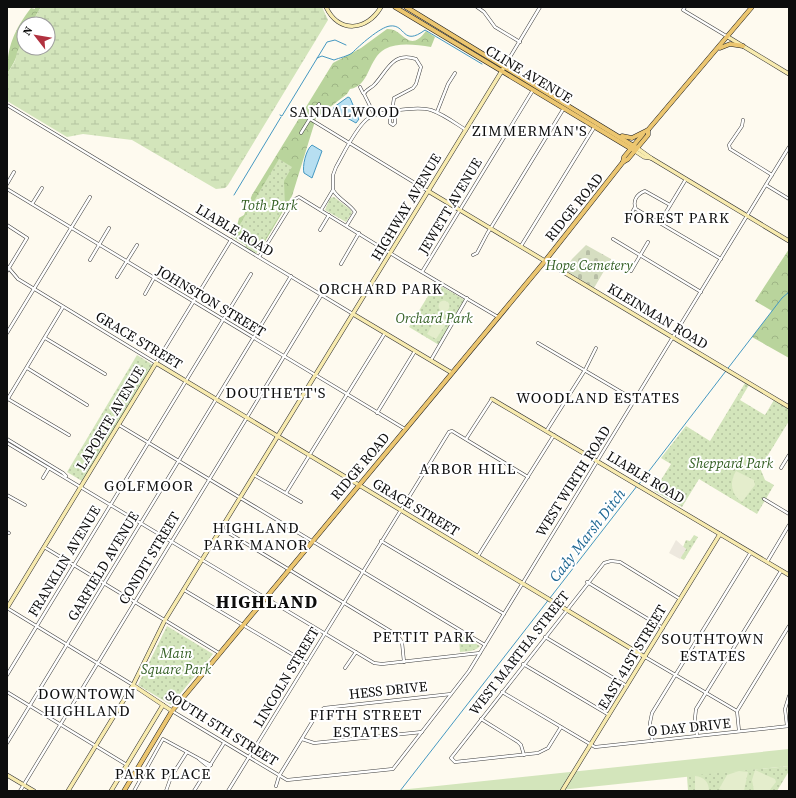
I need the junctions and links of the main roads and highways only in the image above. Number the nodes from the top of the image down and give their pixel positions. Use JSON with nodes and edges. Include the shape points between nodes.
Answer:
{"nodes":[{"id":1,"x":395,"y":7,"type":"edge"},
{"id":2,"x":406,"y":7,"type":"edge"},
{"id":3,"x":752,"y":7,"type":"edge"},
{"id":4,"x":743,"y":46,"type":"road end"},
{"id":5,"x":716,"y":50,"type":"junction"},
{"id":6,"x":503,"y":69,"type":"junction"},
{"id":7,"x":565,"y":106,"type":"junction"},
{"id":8,"x":647,"y":131,"type":"junction"},
{"id":9,"x":618,"y":135,"type":"junction"},
{"id":10,"x":634,"y":148,"type":"junction"},
{"id":11,"x":124,"y":791,"type":"edge"}],
"edges":[{"from":1,"to":6,"type":"main road","name":"CLINE AVENUE"},
{"from":2,"to":6,"type":"main road","name":"CLINE AVENUE"},
{"from":3,"to":5,"type":"main road","name":"RIDGE ROAD"},
{"from":4,"to":5,"type":"main road","via":[[730,44]]},
{"from":5,"to":8,"type":"main road","name":"RIDGE ROAD"},
{"from":6,"to":7,"type":"main road","name":"CLINE AVENUE"},
{"from":6,"to":7,"type":"main road","name":"CLINE AVENUE"},
{"from":7,"to":9,"type":"main road","name":"CLINE AVENUE"},
{"from":7,"to":10,"type":"main road","name":"CLINE AVENUE"},
{"from":8,"to":9,"type":"main road","via":[[632,138]]},
{"from":8,"to":10,"type":"main road","name":"RIDGE ROAD"},
{"from":9,"to":10,"type":"main road","name":"CLINE AVENUE"},
{"from":10,"to":11,"type":"main road","name":"RIDGE ROAD","via":[[624,157],[623,162],[545,261],[172,710]]}]}
